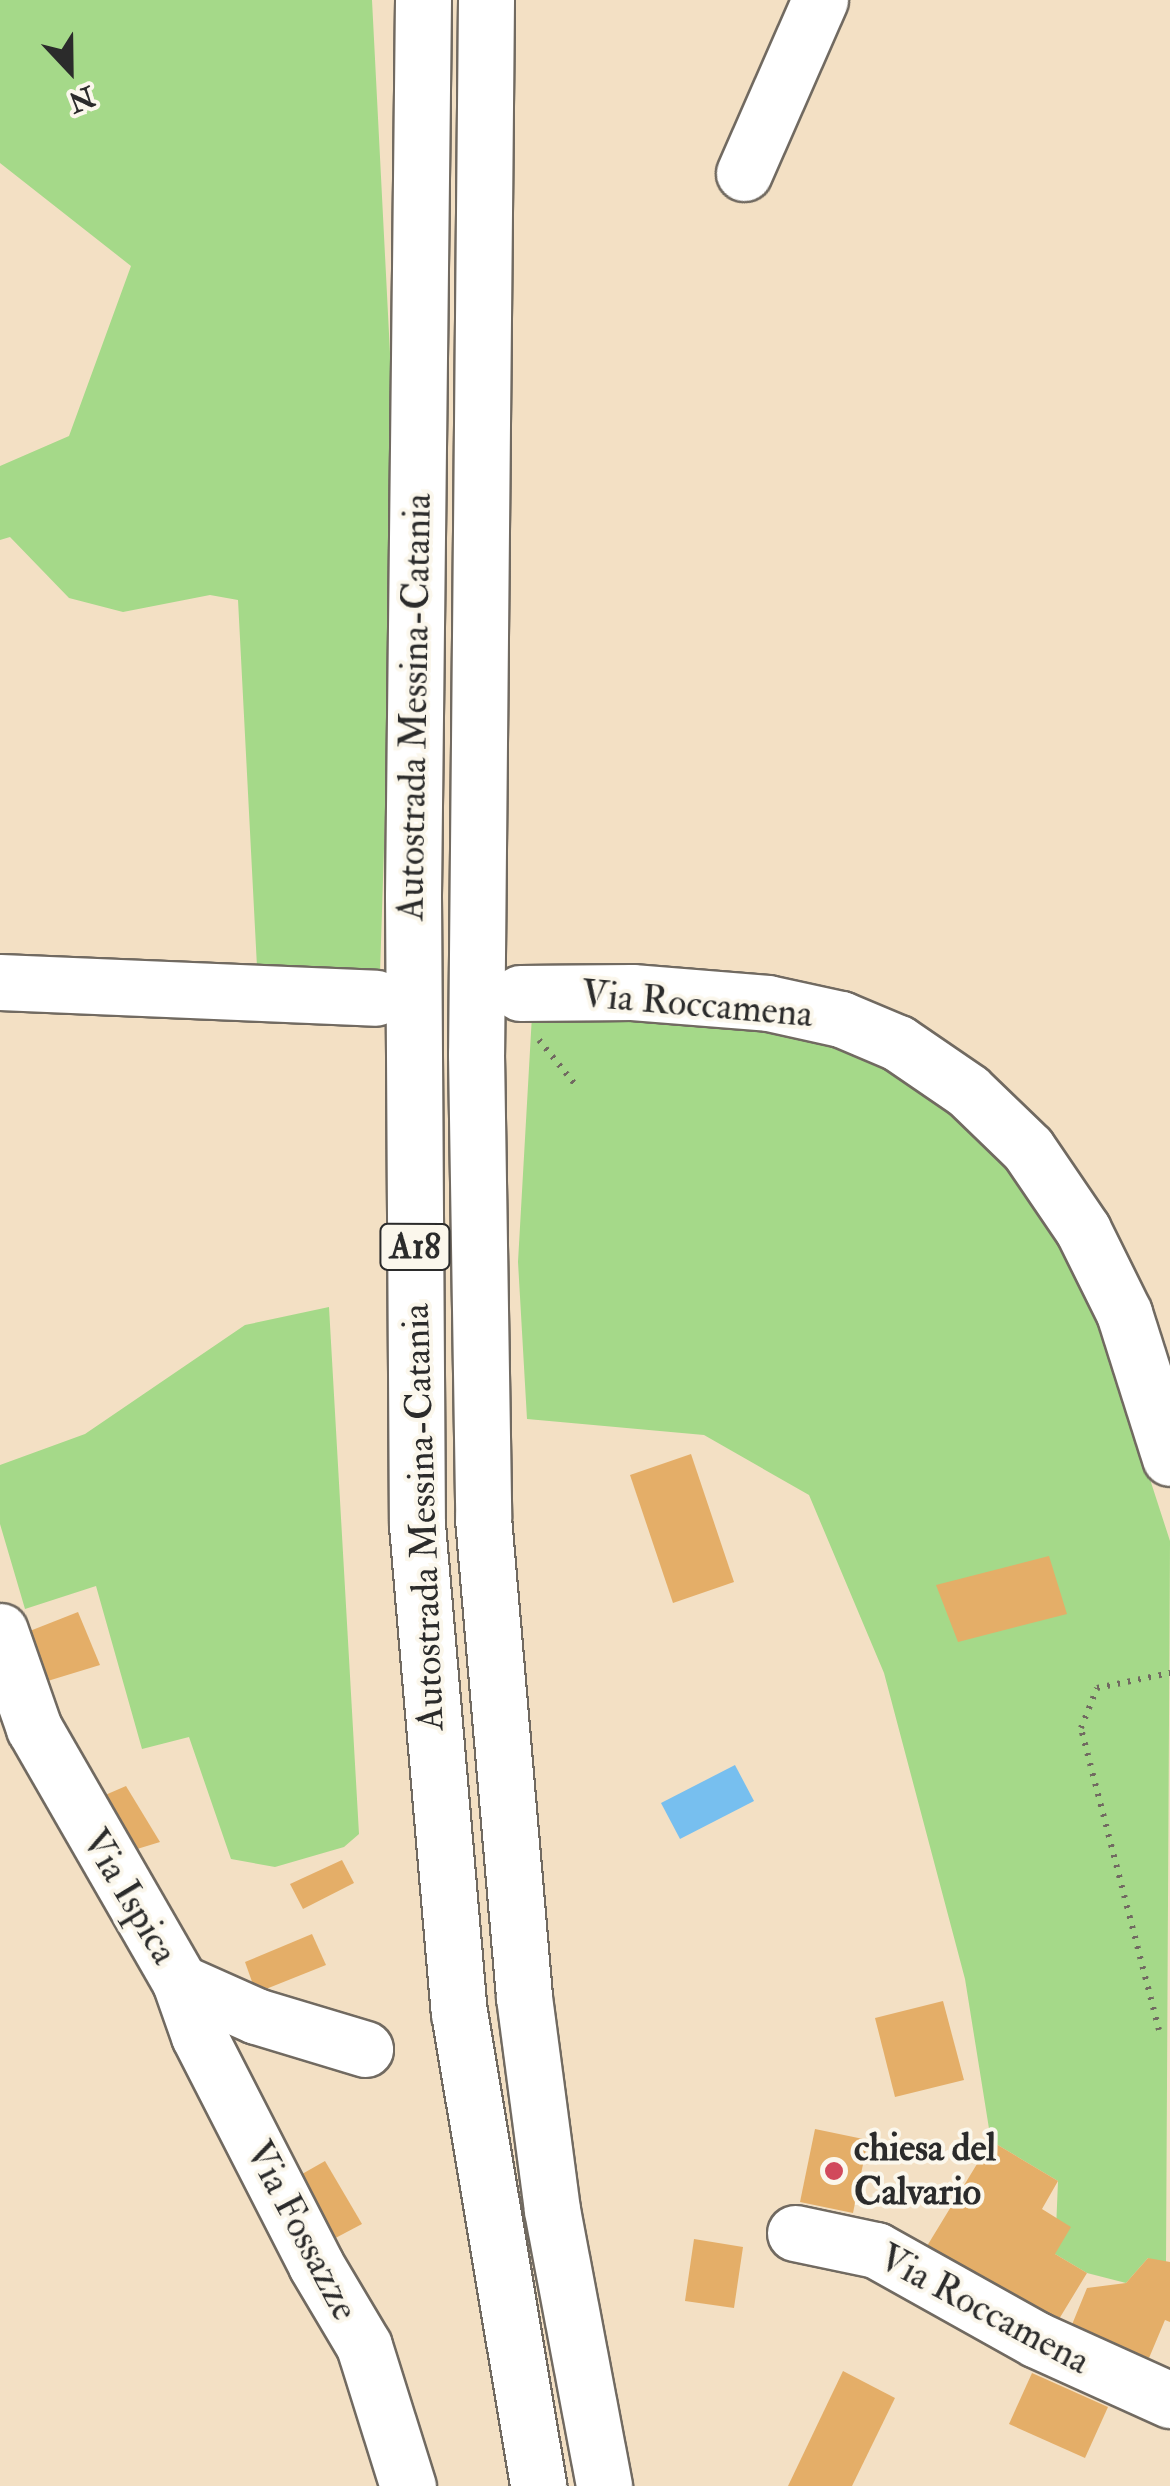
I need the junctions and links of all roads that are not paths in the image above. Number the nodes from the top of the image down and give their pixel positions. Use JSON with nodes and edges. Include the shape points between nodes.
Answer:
{"nodes":[{"id":1,"x":424,"y":0,"type":"edge"},
{"id":2,"x":486,"y":0,"type":"edge"},
{"id":3,"x":820,"y":0,"type":"edge"},
{"id":4,"x":744,"y":173,"type":"dead end"},
{"id":5,"x":0,"y":982,"type":"edge"},
{"id":6,"x":520,"y":993,"type":"dead end"},
{"id":7,"x":376,"y":998,"type":"dead end"},
{"id":8,"x":1170,"y":1458,"type":"edge"},
{"id":9,"x":0,"y":1631,"type":"edge"},
{"id":10,"x":180,"y":1982,"type":"junction"},
{"id":11,"x":366,"y":2050,"type":"dead end"},
{"id":12,"x":795,"y":2233,"type":"dead end"},
{"id":13,"x":1170,"y":2400,"type":"edge"},
{"id":14,"x":408,"y":2486,"type":"edge"},
{"id":15,"x":538,"y":2486,"type":"edge"},
{"id":16,"x":604,"y":2486,"type":"edge"}],
"edges":[{"from":1,"to":15,"type":"main road","name":"Autostrada Messina-Catania","number":"A18","via":[[412,896],[417,1525],[459,2012]]},
{"from":2,"to":16,"type":"main road","name":"Autostrada Messina-Catania","number":"A18","via":[[476,1034],[483,1518],[524,1997],[552,2210]]},
{"from":3,"to":4,"type":"main road"},
{"from":5,"to":7,"type":"main road"},
{"from":6,"to":8,"type":"main road","name":"Via Roccamena","via":[[768,1003],[841,1019],[898,1043],[968,1091],[1028,1149],[1082,1230],[1124,1313]]},
{"from":9,"to":10,"type":"main road","name":"Via Ispica","via":[[34,1728]]},
{"from":10,"to":11,"type":"main road","name":"Via Ispica","via":[[256,2016]]},
{"from":10,"to":14,"type":"main road","name":"Via Fossazze","via":[[198,2036],[364,2346]]},
{"from":12,"to":13,"type":"main road","name":"Via Roccamena","via":[[876,2250],[1037,2340]]}]}
